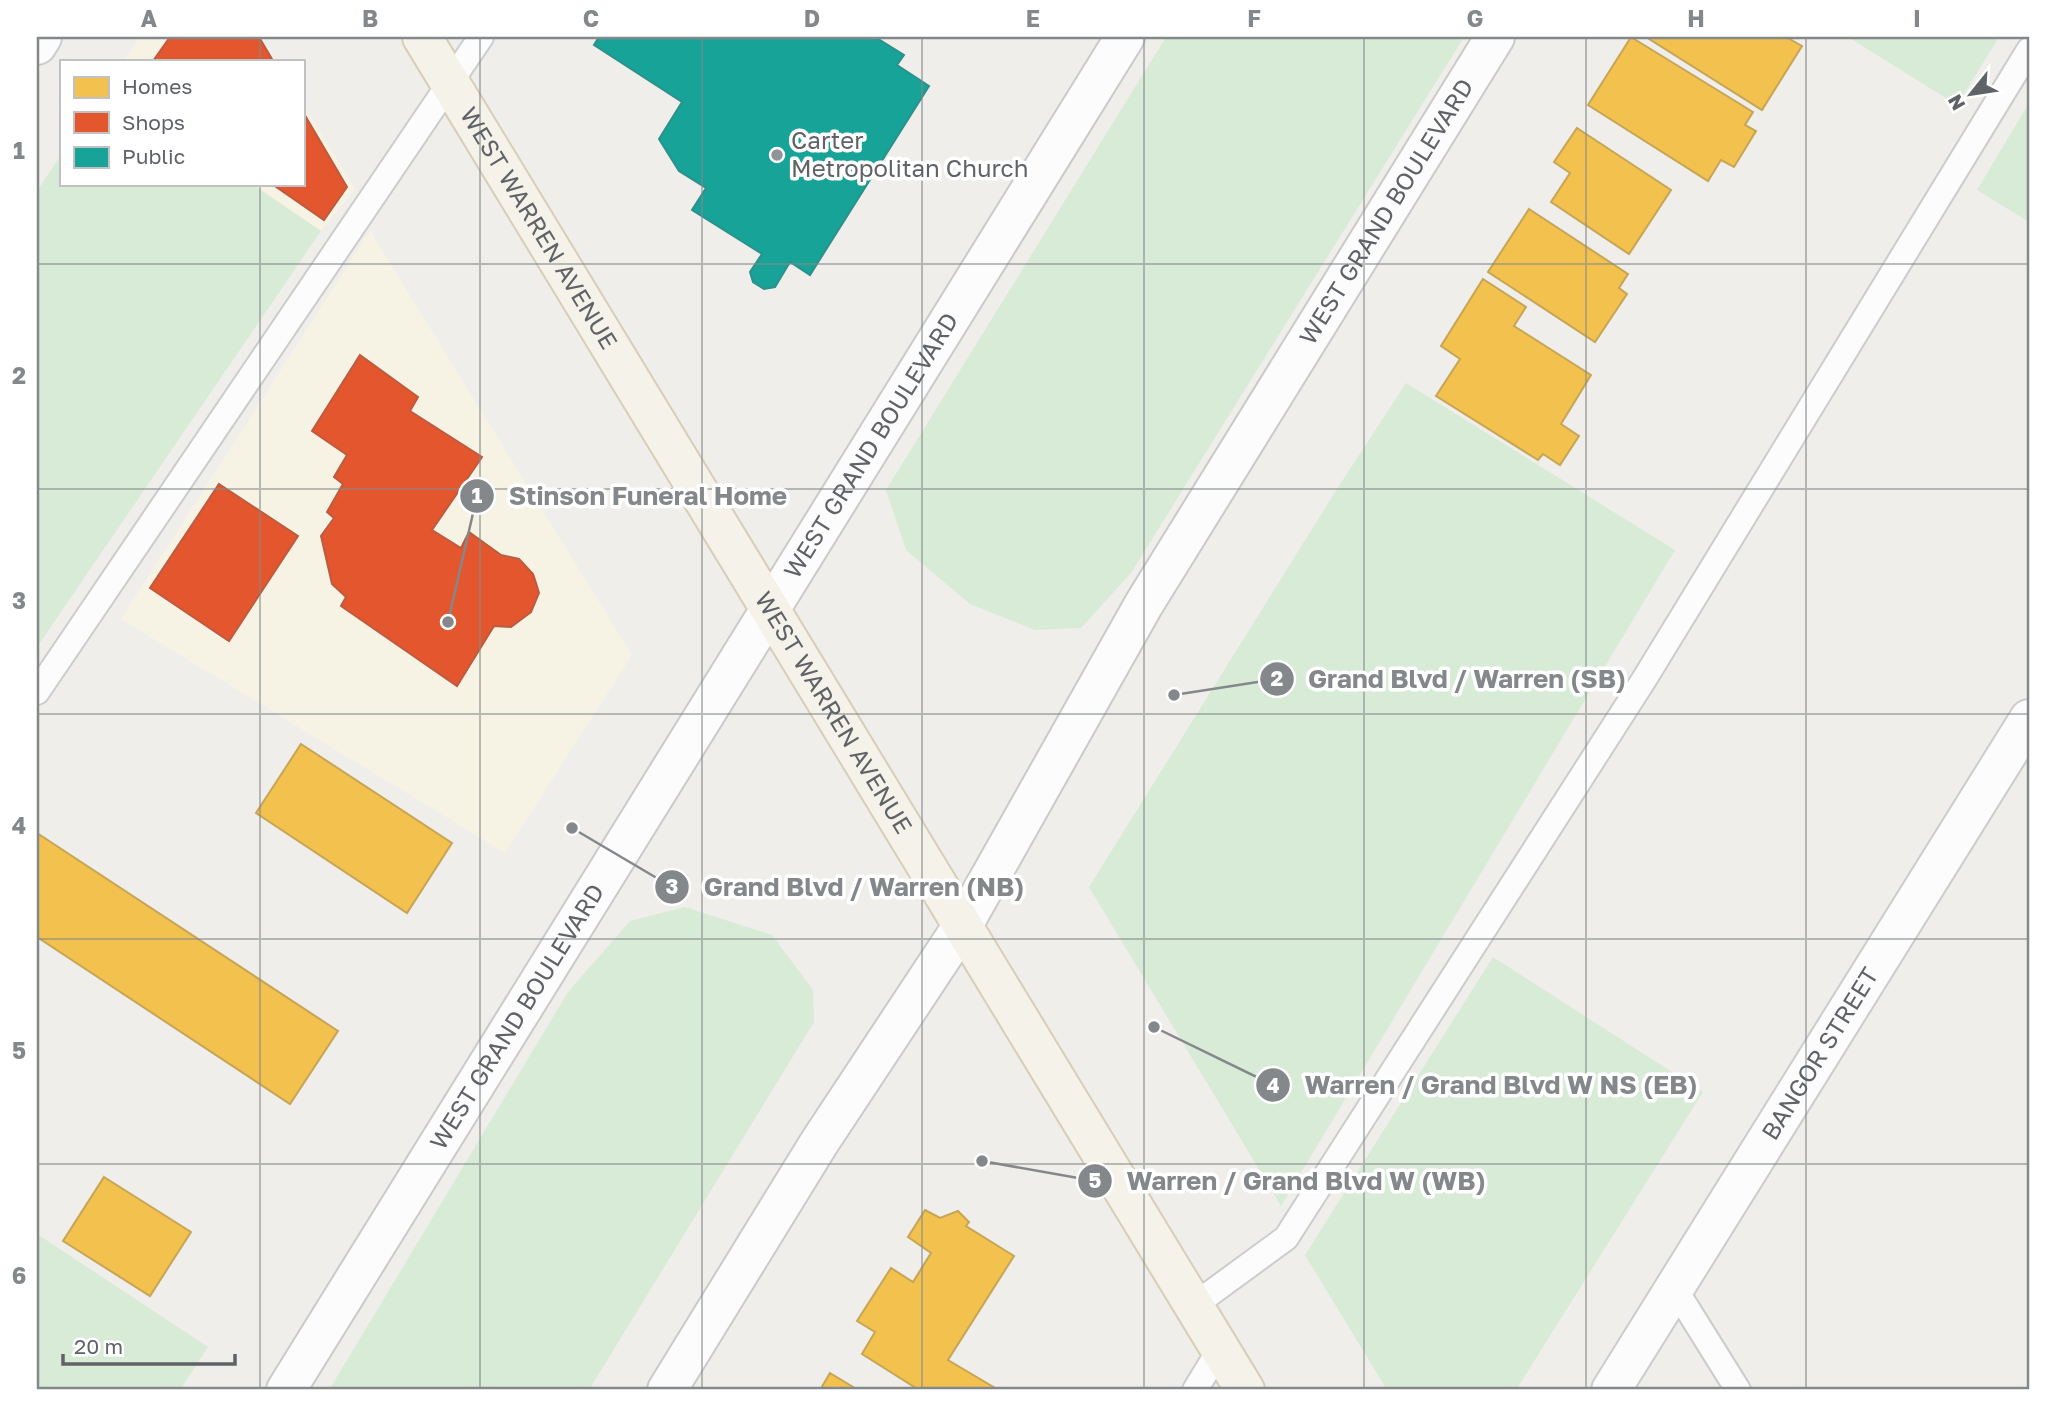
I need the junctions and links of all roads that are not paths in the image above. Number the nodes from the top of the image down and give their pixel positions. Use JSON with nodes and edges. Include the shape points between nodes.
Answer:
{"nodes":[{"id":1,"x":422,"y":37,"type":"edge"},
{"id":2,"x":481,"y":37,"type":"edge"},
{"id":3,"x":1125,"y":37,"type":"edge"},
{"id":4,"x":1495,"y":37,"type":"edge"},
{"id":5,"x":2029,"y":50,"type":"edge"},
{"id":6,"x":450,"y":83,"type":"junction"},
{"id":7,"x":771,"y":608,"type":"junction"},
{"id":8,"x":37,"y":692,"type":"edge"},
{"id":9,"x":2029,"y":719,"type":"edge"},
{"id":10,"x":962,"y":925,"type":"junction"},
{"id":11,"x":1675,"y":1289,"type":"junction"},
{"id":12,"x":1194,"y":1306,"type":"junction"},
{"id":13,"x":1220,"y":1349,"type":"junction"},
{"id":14,"x":286,"y":1390,"type":"edge"},
{"id":15,"x":667,"y":1390,"type":"edge"},
{"id":16,"x":1195,"y":1390,"type":"edge"},
{"id":17,"x":1245,"y":1390,"type":"edge"},
{"id":18,"x":1611,"y":1390,"type":"edge"},
{"id":19,"x":1738,"y":1390,"type":"edge"}],
"edges":[{"from":1,"to":6,"type":"main road","name":"WEST WARREN AVENUE"},
{"from":2,"to":6,"type":"lane"},
{"from":3,"to":7,"type":"main road","name":"WEST GRAND BOULEVARD"},
{"from":4,"to":10,"type":"main road","name":"WEST GRAND BOULEVARD","via":[[1144,604]]},
{"from":5,"to":12,"type":"lane","via":[[1644,678],[1286,1238]]},
{"from":6,"to":7,"type":"main road","name":"WEST WARREN AVENUE"},
{"from":6,"to":8,"type":"lane"},
{"from":7,"to":10,"type":"main road","name":"WEST WARREN AVENUE"},
{"from":7,"to":14,"type":"main road","name":"WEST GRAND BOULEVARD"},
{"from":9,"to":11,"type":"main road","name":"BANGOR STREET"},
{"from":10,"to":12,"type":"main road","name":"WEST WARREN AVENUE"},
{"from":10,"to":15,"type":"main road","name":"WEST GRAND BOULEVARD","via":[[819,1143]]},
{"from":11,"to":18,"type":"main road","name":"BANGOR STREET"},
{"from":11,"to":19,"type":"lane"},
{"from":12,"to":13,"type":"main road","name":"WEST WARREN AVENUE"},
{"from":13,"to":16,"type":"lane"},
{"from":13,"to":17,"type":"main road","name":"WEST WARREN AVENUE"}]}
